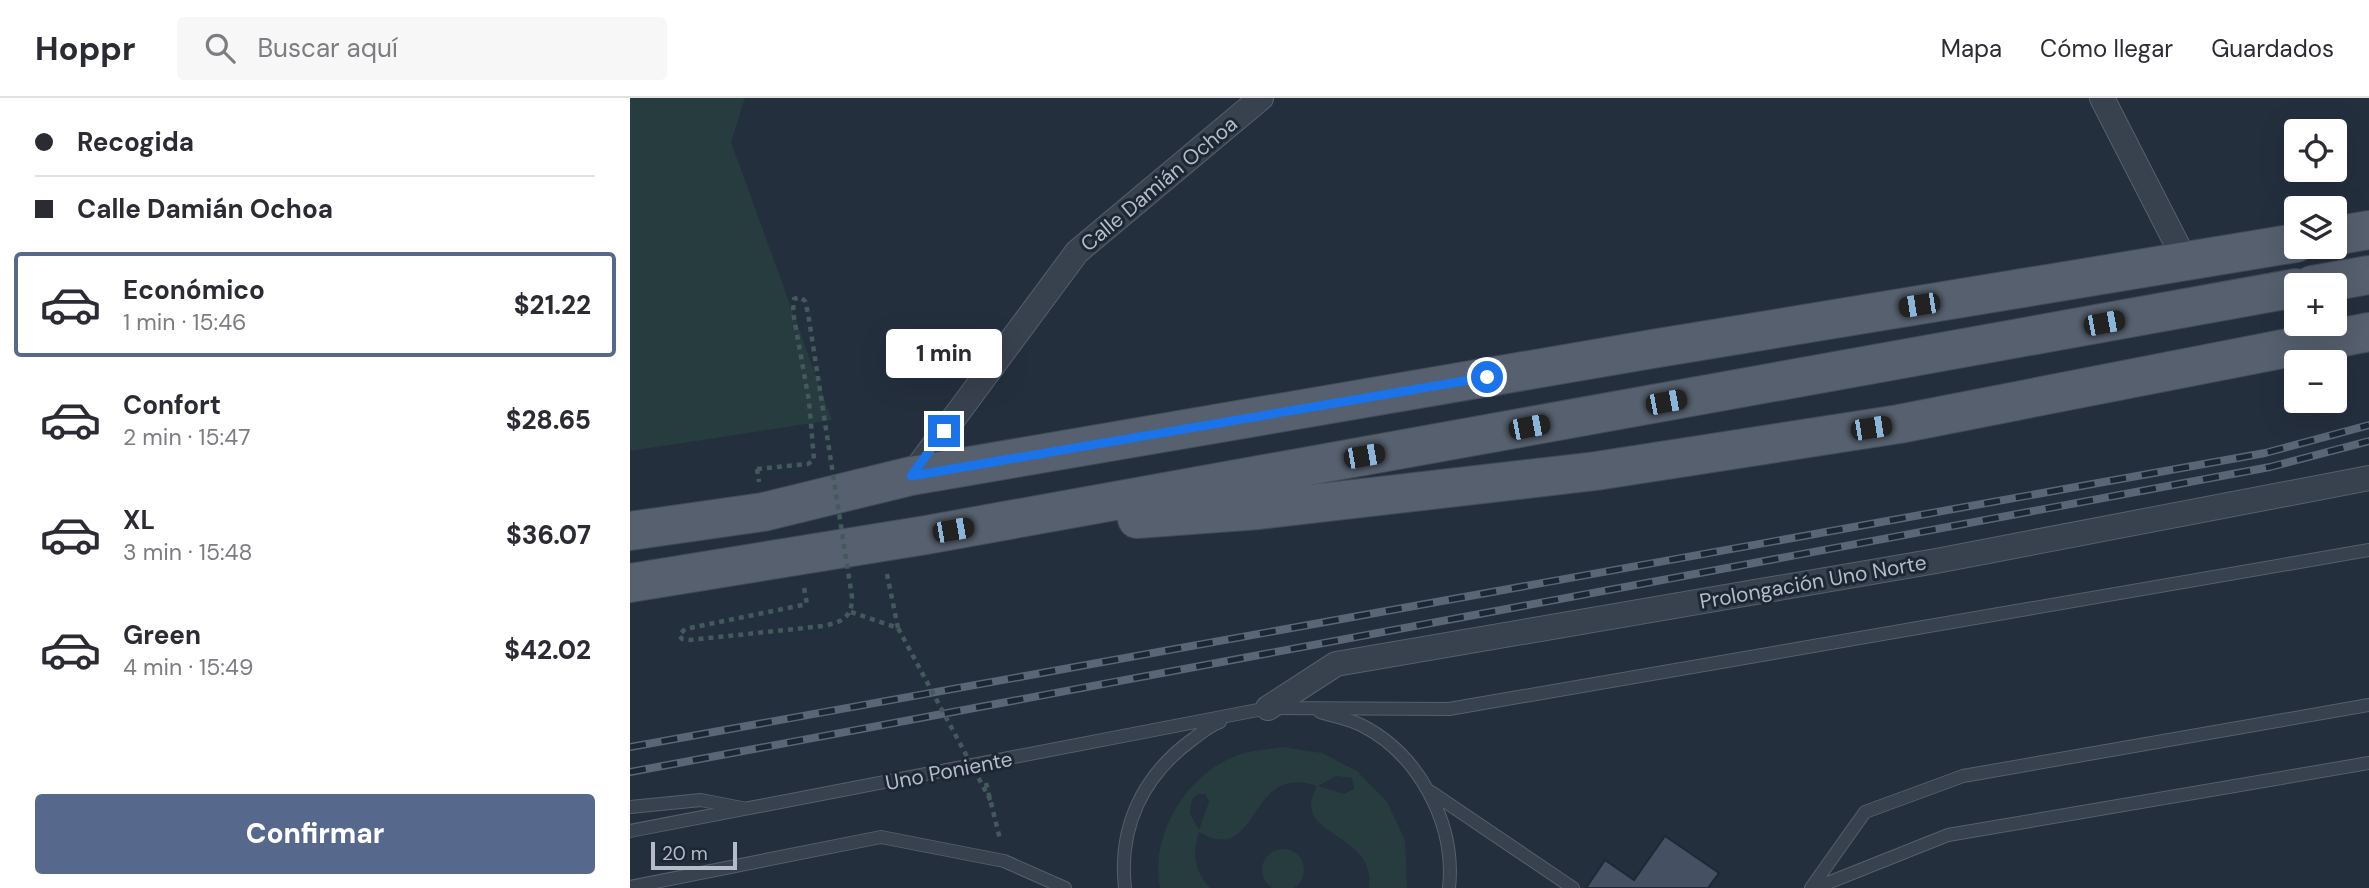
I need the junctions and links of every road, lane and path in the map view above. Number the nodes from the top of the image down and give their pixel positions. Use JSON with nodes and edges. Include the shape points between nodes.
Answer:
{"nodes":[{"id":1,"x":1261,"y":98,"type":"edge"},
{"id":2,"x":2102,"y":98,"type":"edge"},
{"id":3,"x":2369,"y":230,"type":"edge"},
{"id":4,"x":2347,"y":234,"type":"edge"},
{"id":5,"x":2284,"y":245,"type":"edge"},
{"id":6,"x":2186,"y":262,"type":"junction"},
{"id":7,"x":2369,"y":275,"type":"edge"},
{"id":8,"x":2347,"y":279,"type":"edge"},
{"id":9,"x":2284,"y":290,"type":"edge"},
{"id":10,"x":2363,"y":334,"type":"edge"},
{"id":11,"x":757,"y":469,"type":"dead end"},
{"id":12,"x":911,"y":476,"type":"junction"},
{"id":13,"x":2369,"y":478,"type":"edge"},
{"id":14,"x":630,"y":531,"type":"edge"},
{"id":15,"x":926,"y":535,"type":"junction"},
{"id":16,"x":880,"y":542,"type":"junction"},
{"id":17,"x":2369,"y":550,"type":"edge"},
{"id":18,"x":754,"y":563,"type":"junction"},
{"id":19,"x":630,"y":583,"type":"edge"},
{"id":20,"x":807,"y":604,"type":"dead end"},
{"id":21,"x":850,"y":612,"type":"junction"},
{"id":22,"x":898,"y":628,"type":"junction"},
{"id":23,"x":2369,"y":705,"type":"edge"},
{"id":24,"x":1268,"y":708,"type":"junction"},
{"id":25,"x":2369,"y":763,"type":"edge"},
{"id":26,"x":980,"y":765,"type":"junction"},
{"id":27,"x":1430,"y":792,"type":"junction"},
{"id":28,"x":993,"y":805,"type":"junction"},
{"id":29,"x":630,"y":807,"type":"edge"},
{"id":30,"x":749,"y":810,"type":"junction"},
{"id":31,"x":630,"y":831,"type":"edge"},
{"id":32,"x":1004,"y":860,"type":"junction"},
{"id":33,"x":630,"y":887,"type":"edge"},
{"id":34,"x":1450,"y":887,"type":"edge"},
{"id":35,"x":1065,"y":888,"type":"edge"},
{"id":36,"x":1125,"y":888,"type":"edge"},
{"id":37,"x":1573,"y":888,"type":"edge"},
{"id":38,"x":1813,"y":888,"type":"edge"}],
"edges":[{"from":1,"to":12,"type":"street","name":"Calle Damián Ochoa","via":[[1077,252]]},
{"from":2,"to":6,"type":"street"},
{"from":3,"to":4,"type":"main road"},
{"from":5,"to":6,"type":"main road"},
{"from":6,"to":12,"type":"main road","via":[[1652,348]]},
{"from":7,"to":8,"type":"main road"},
{"from":9,"to":15,"type":"main road"},
{"from":10,"to":15,"type":"main road","via":[[1899,424],[1596,471],[1259,510]]},
{"from":11,"to":21,"type":"path","bridge":true,"via":[[814,460],[793,312],[794,299],[800,297],[808,313],[852,597]]},
{"from":12,"to":14,"type":"main road","via":[[764,512]]},
{"from":12,"to":18,"type":"main road","via":[[873,521],[782,541]]},
{"from":13,"to":24,"type":"street","name":"Prolongación Uno Norte","via":[[1936,561],[1336,664]]},
{"from":15,"to":16,"type":"main road"},
{"from":16,"to":18,"type":"main road"},
{"from":16,"to":22,"type":"path"},
{"from":17,"to":24,"type":"lane","via":[[1449,709]]},
{"from":18,"to":19,"type":"main road"},
{"from":20,"to":21,"type":"path","bridge":true,"via":[[685,629],[679,635],[690,640],[823,626],[841,622]]},
{"from":21,"to":22,"type":"path","bridge":true},
{"from":22,"to":28,"type":"path","bridge":true},
{"from":23,"to":38,"type":"lane","via":[[1963,776],[1865,812]]},
{"from":24,"to":26,"type":"lane","name":"Uno Poniente"},
{"from":24,"to":27,"type":"lane","name":"Uno Poniente","via":[[1316,710],[1362,726],[1401,754]]},
{"from":24,"to":36,"type":"lane","name":"Uno Poniente","via":[[1213,724],[1167,758],[1135,805],[1121,860]]},
{"from":25,"to":38,"type":"lane","via":[[1948,835]]},
{"from":26,"to":28,"type":"path"},
{"from":26,"to":30,"type":"lane","name":"Uno Poniente"},
{"from":27,"to":34,"type":"lane","name":"Uno Poniente","via":[[1447,837]]},
{"from":27,"to":37,"type":"lane"},
{"from":28,"to":32,"type":"path"},
{"from":29,"to":30,"type":"lane","via":[[701,800]]},
{"from":30,"to":31,"type":"lane","name":"Uno Poniente"},
{"from":32,"to":33,"type":"lane","via":[[881,837]]},
{"from":32,"to":35,"type":"lane"}]}
